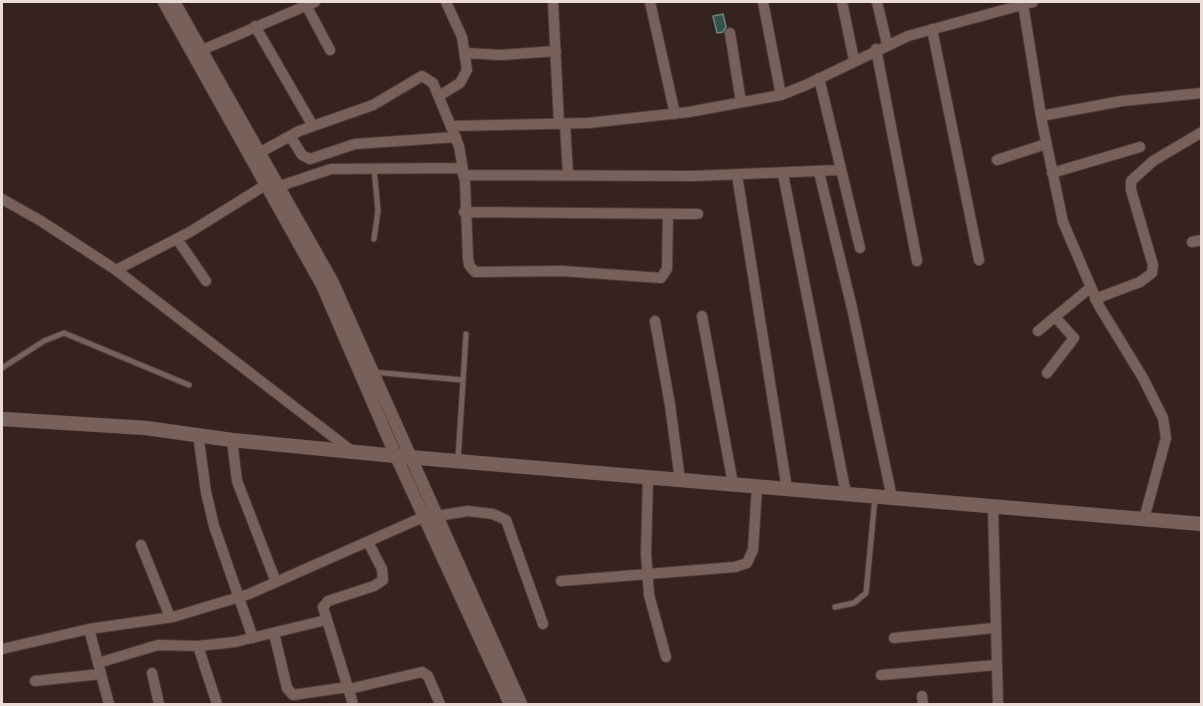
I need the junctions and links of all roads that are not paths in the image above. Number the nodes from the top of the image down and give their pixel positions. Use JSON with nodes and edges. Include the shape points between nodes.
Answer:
{"nodes":[{"id":1,"x":164,"y":2,"type":"edge"},
{"id":2,"x":174,"y":2,"type":"edge"},
{"id":3,"x":446,"y":2,"type":"edge"},
{"id":4,"x":553,"y":2,"type":"edge"},
{"id":5,"x":650,"y":2,"type":"edge"},
{"id":6,"x":763,"y":2,"type":"edge"},
{"id":7,"x":842,"y":2,"type":"edge"},
{"id":8,"x":877,"y":2,"type":"edge"},
{"id":9,"x":984,"y":2,"type":"edge"},
{"id":10,"x":311,"y":3,"type":"edge"},
{"id":11,"x":1028,"y":3,"type":"edge"},
{"id":12,"x":291,"y":6,"type":"edge"},
{"id":13,"x":988,"y":13,"type":"junction"},
{"id":14,"x":255,"y":26,"type":"junction"},
{"id":15,"x":932,"y":29,"type":"junction"},
{"id":16,"x":730,"y":33,"type":"dead end"},
{"id":17,"x":882,"y":47,"type":"junction"},
{"id":18,"x":202,"y":50,"type":"junction"},
{"id":19,"x":330,"y":50,"type":"dead end"},
{"id":20,"x":556,"y":51,"type":"junction"},
{"id":21,"x":466,"y":53,"type":"junction"},
{"id":22,"x":855,"y":60,"type":"junction"},
{"id":23,"x":819,"y":78,"type":"junction"},
{"id":24,"x":1202,"y":93,"type":"edge"},
{"id":25,"x":781,"y":94,"type":"junction"},
{"id":26,"x":439,"y":96,"type":"junction"},
{"id":27,"x":741,"y":102,"type":"junction"},
{"id":28,"x":675,"y":114,"type":"junction"},
{"id":29,"x":1041,"y":116,"type":"junction"},
{"id":30,"x":562,"y":124,"type":"junction"},
{"id":31,"x":313,"y":126,"type":"junction"},
{"id":32,"x":454,"y":131,"type":"junction"},
{"id":33,"x":1202,"y":132,"type":"edge"},
{"id":34,"x":290,"y":136,"type":"junction"},
{"id":35,"x":1046,"y":144,"type":"junction"},
{"id":36,"x":1140,"y":147,"type":"dead end"},
{"id":37,"x":261,"y":152,"type":"junction"},
{"id":38,"x":997,"y":160,"type":"dead end"},
{"id":39,"x":374,"y":167,"type":"junction"},
{"id":40,"x":840,"y":170,"type":"junction"},
{"id":41,"x":463,"y":171,"type":"junction"},
{"id":42,"x":819,"y":171,"type":"junction"},
{"id":43,"x":1052,"y":173,"type":"junction"},
{"id":44,"x":783,"y":174,"type":"junction"},
{"id":45,"x":568,"y":175,"type":"junction"},
{"id":46,"x":736,"y":176,"type":"junction"},
{"id":47,"x":267,"y":184,"type":"junction"},
{"id":48,"x":280,"y":186,"type":"junction"},
{"id":49,"x":2,"y":199,"type":"edge"},
{"id":50,"x":464,"y":212,"type":"junction"},
{"id":51,"x":698,"y":214,"type":"dead end"},
{"id":52,"x":668,"y":215,"type":"junction"},
{"id":53,"x":177,"y":239,"type":"junction"},
{"id":54,"x":375,"y":239,"type":"dead end"},
{"id":55,"x":860,"y":248,"type":"dead end"},
{"id":56,"x":979,"y":260,"type":"dead end"},
{"id":57,"x":917,"y":261,"type":"dead end"},
{"id":58,"x":116,"y":270,"type":"junction"},
{"id":59,"x":206,"y":281,"type":"dead end"},
{"id":60,"x":1093,"y":293,"type":"junction"},
{"id":61,"x":702,"y":316,"type":"dead end"},
{"id":62,"x":1055,"y":317,"type":"junction"},
{"id":63,"x":655,"y":321,"type":"dead end"},
{"id":64,"x":1038,"y":331,"type":"dead end"},
{"id":65,"x":466,"y":334,"type":"dead end"},
{"id":66,"x":2,"y":368,"type":"edge"},
{"id":67,"x":372,"y":372,"type":"junction"},
{"id":68,"x":1047,"y":373,"type":"dead end"},
{"id":69,"x":463,"y":380,"type":"junction"},
{"id":70,"x":189,"y":385,"type":"dead end"},
{"id":71,"x":2,"y":419,"type":"edge"},
{"id":72,"x":198,"y":434,"type":"junction"},
{"id":73,"x":232,"y":440,"type":"junction"},
{"id":74,"x":353,"y":452,"type":"junction"},
{"id":75,"x":396,"y":456,"type":"junction"},
{"id":76,"x":411,"y":457,"type":"junction"},
{"id":77,"x":458,"y":461,"type":"junction"},
{"id":78,"x":648,"y":478,"type":"junction"},
{"id":79,"x":680,"y":480,"type":"junction"},
{"id":80,"x":733,"y":484,"type":"junction"},
{"id":81,"x":757,"y":487,"type":"junction"},
{"id":82,"x":787,"y":489,"type":"junction"},
{"id":83,"x":846,"y":494,"type":"junction"},
{"id":84,"x":875,"y":497,"type":"junction"},
{"id":85,"x":892,"y":498,"type":"junction"},
{"id":86,"x":993,"y":507,"type":"junction"},
{"id":87,"x":432,"y":515,"type":"junction"},
{"id":88,"x":1144,"y":519,"type":"junction"},
{"id":89,"x":1202,"y":524,"type":"edge"},
{"id":90,"x":368,"y":542,"type":"junction"},
{"id":91,"x":141,"y":545,"type":"dead end"},
{"id":92,"x":647,"y":574,"type":"junction"},
{"id":93,"x":561,"y":581,"type":"dead end"},
{"id":94,"x":276,"y":582,"type":"junction"},
{"id":95,"x":239,"y":597,"type":"junction"},
{"id":96,"x":835,"y":607,"type":"dead end"},
{"id":97,"x":170,"y":617,"type":"junction"},
{"id":98,"x":326,"y":620,"type":"junction"},
{"id":99,"x":543,"y":624,"type":"dead end"},
{"id":100,"x":994,"y":628,"type":"junction"},
{"id":101,"x":88,"y":629,"type":"junction"},
{"id":102,"x":274,"y":633,"type":"junction"},
{"id":103,"x":253,"y":638,"type":"junction"},
{"id":104,"x":894,"y":638,"type":"dead end"},
{"id":105,"x":198,"y":646,"type":"junction"},
{"id":106,"x":2,"y":649,"type":"edge"},
{"id":107,"x":666,"y":657,"type":"dead end"},
{"id":108,"x":98,"y":663,"type":"junction"},
{"id":109,"x":996,"y":665,"type":"junction"},
{"id":110,"x":152,"y":673,"type":"dead end"},
{"id":111,"x":101,"y":674,"type":"junction"},
{"id":112,"x":881,"y":675,"type":"dead end"},
{"id":113,"x":35,"y":681,"type":"dead end"},
{"id":114,"x":348,"y":688,"type":"junction"},
{"id":115,"x":109,"y":705,"type":"edge"},
{"id":116,"x":159,"y":705,"type":"edge"},
{"id":117,"x":217,"y":705,"type":"edge"},
{"id":118,"x":353,"y":705,"type":"edge"},
{"id":119,"x":440,"y":705,"type":"edge"},
{"id":120,"x":510,"y":705,"type":"edge"},
{"id":121,"x":521,"y":705,"type":"edge"},
{"id":122,"x":998,"y":705,"type":"edge"}],
"edges":[{"from":1,"to":47,"type":"street"},
{"from":2,"to":18,"type":"street"},
{"from":3,"to":21,"type":"street"},
{"from":4,"to":20,"type":"street"},
{"from":5,"to":28,"type":"street"},
{"from":6,"to":25,"type":"street"},
{"from":7,"to":22,"type":"street"},
{"from":8,"to":17,"type":"street"},
{"from":9,"to":13,"type":"street"},
{"from":10,"to":12,"type":"street"},
{"from":10,"to":19,"type":"street"},
{"from":11,"to":13,"type":"street"},
{"from":11,"to":29,"type":"street"},
{"from":12,"to":14,"type":"street"},
{"from":13,"to":15,"type":"street"},
{"from":14,"to":18,"type":"street"},
{"from":14,"to":31,"type":"street"},
{"from":15,"to":17,"type":"street"},
{"from":15,"to":56,"type":"street"},
{"from":16,"to":27,"type":"street"},
{"from":17,"to":22,"type":"street"},
{"from":17,"to":57,"type":"street"},
{"from":18,"to":37,"type":"street"},
{"from":20,"to":21,"type":"street"},
{"from":20,"to":30,"type":"street"},
{"from":21,"to":26,"type":"street","via":[[464,78],[454,90]]},
{"from":22,"to":23,"type":"street"},
{"from":23,"to":25,"type":"street"},
{"from":23,"to":40,"type":"street"},
{"from":24,"to":29,"type":"street","via":[[1122,101]]},
{"from":25,"to":27,"type":"street"},
{"from":26,"to":31,"type":"street","via":[[433,83],[418,76],[373,105]]},
{"from":26,"to":32,"type":"street"},
{"from":27,"to":28,"type":"street"},
{"from":28,"to":30,"type":"street"},
{"from":29,"to":35,"type":"street"},
{"from":30,"to":32,"type":"street"},
{"from":30,"to":45,"type":"street"},
{"from":31,"to":34,"type":"street"},
{"from":32,"to":34,"type":"street","via":[[355,144],[310,159],[302,155]]},
{"from":32,"to":41,"type":"street"},
{"from":33,"to":60,"type":"street","via":[[1153,161],[1131,181],[1152,273],[1140,282]]},
{"from":34,"to":37,"type":"street"},
{"from":35,"to":38,"type":"street"},
{"from":35,"to":43,"type":"street"},
{"from":36,"to":43,"type":"street"},
{"from":37,"to":48,"type":"street"},
{"from":39,"to":41,"type":"street"},
{"from":39,"to":48,"type":"street","via":[[331,169]]},
{"from":39,"to":54,"type":"lane","via":[[378,211]]},
{"from":40,"to":42,"type":"street"},
{"from":40,"to":55,"type":"street"},
{"from":41,"to":45,"type":"street"},
{"from":41,"to":50,"type":"street"},
{"from":42,"to":44,"type":"street"},
{"from":42,"to":85,"type":"street"},
{"from":43,"to":60,"type":"street","via":[[1063,222]]},
{"from":44,"to":46,"type":"street"},
{"from":44,"to":83,"type":"street"},
{"from":45,"to":46,"type":"street"},
{"from":46,"to":82,"type":"street"},
{"from":47,"to":53,"type":"street"},
{"from":47,"to":75,"type":"street","via":[[322,285]]},
{"from":48,"to":67,"type":"street","via":[[332,281]]},
{"from":49,"to":58,"type":"street"},
{"from":50,"to":52,"type":"street"},
{"from":50,"to":52,"type":"street","via":[[469,265],[476,272],[562,271],[653,280],[661,278],[667,269]]},
{"from":51,"to":52,"type":"street"},
{"from":53,"to":58,"type":"street"},
{"from":53,"to":59,"type":"street"},
{"from":58,"to":74,"type":"street"},
{"from":60,"to":62,"type":"street"},
{"from":60,"to":88,"type":"street","via":[[1163,418],[1166,438]]},
{"from":61,"to":80,"type":"street"},
{"from":62,"to":64,"type":"street"},
{"from":62,"to":68,"type":"street","via":[[1074,338]]},
{"from":63,"to":79,"type":"street"},
{"from":65,"to":69,"type":"lane"},
{"from":66,"to":70,"type":"lane","via":[[64,333]]},
{"from":67,"to":69,"type":"lane"},
{"from":67,"to":76,"type":"street"},
{"from":69,"to":77,"type":"lane"},
{"from":71,"to":72,"type":"main road"},
{"from":72,"to":73,"type":"main road"},
{"from":72,"to":95,"type":"street","via":[[214,526]]},
{"from":73,"to":74,"type":"main road"},
{"from":73,"to":94,"type":"street","via":[[237,482]]},
{"from":74,"to":75,"type":"main road"},
{"from":75,"to":76,"type":"main road"},
{"from":75,"to":87,"type":"street"},
{"from":76,"to":77,"type":"main road"},
{"from":76,"to":87,"type":"street"},
{"from":77,"to":78,"type":"main road"},
{"from":78,"to":79,"type":"main road"},
{"from":78,"to":92,"type":"street"},
{"from":79,"to":80,"type":"main road"},
{"from":80,"to":81,"type":"main road"},
{"from":81,"to":82,"type":"main road"},
{"from":81,"to":92,"type":"street","via":[[753,550],[747,563]]},
{"from":82,"to":83,"type":"main road"},
{"from":83,"to":84,"type":"main road"},
{"from":84,"to":85,"type":"main road"},
{"from":84,"to":96,"type":"lane","via":[[866,593],[854,603]]},
{"from":85,"to":86,"type":"main road"},
{"from":86,"to":88,"type":"main road"},
{"from":86,"to":100,"type":"street"},
{"from":87,"to":90,"type":"street"},
{"from":87,"to":99,"type":"street","via":[[468,511],[506,520]]},
{"from":87,"to":120,"type":"street"},
{"from":87,"to":121,"type":"street"},
{"from":88,"to":89,"type":"main road"},
{"from":90,"to":94,"type":"street"},
{"from":90,"to":98,"type":"street","via":[[382,569],[383,580],[328,601],[323,607]]},
{"from":91,"to":97,"type":"street"},
{"from":92,"to":93,"type":"street"},
{"from":92,"to":107,"type":"street","via":[[651,608]]},
{"from":94,"to":95,"type":"street"},
{"from":95,"to":97,"type":"street"},
{"from":95,"to":103,"type":"street"},
{"from":97,"to":101,"type":"street"},
{"from":98,"to":102,"type":"street"},
{"from":98,"to":114,"type":"street"},
{"from":100,"to":104,"type":"street"},
{"from":100,"to":109,"type":"street"},
{"from":101,"to":106,"type":"street"},
{"from":101,"to":108,"type":"street"},
{"from":102,"to":103,"type":"street"},
{"from":102,"to":114,"type":"street","via":[[287,688],[293,695]]},
{"from":103,"to":105,"type":"street"},
{"from":105,"to":108,"type":"street","via":[[158,645]]},
{"from":105,"to":117,"type":"street"},
{"from":108,"to":111,"type":"street"},
{"from":109,"to":112,"type":"street"},
{"from":109,"to":122,"type":"street"},
{"from":110,"to":116,"type":"street"},
{"from":111,"to":113,"type":"street"},
{"from":111,"to":115,"type":"street"},
{"from":114,"to":118,"type":"street"},
{"from":114,"to":119,"type":"street","via":[[422,672],[428,676]]}]}
